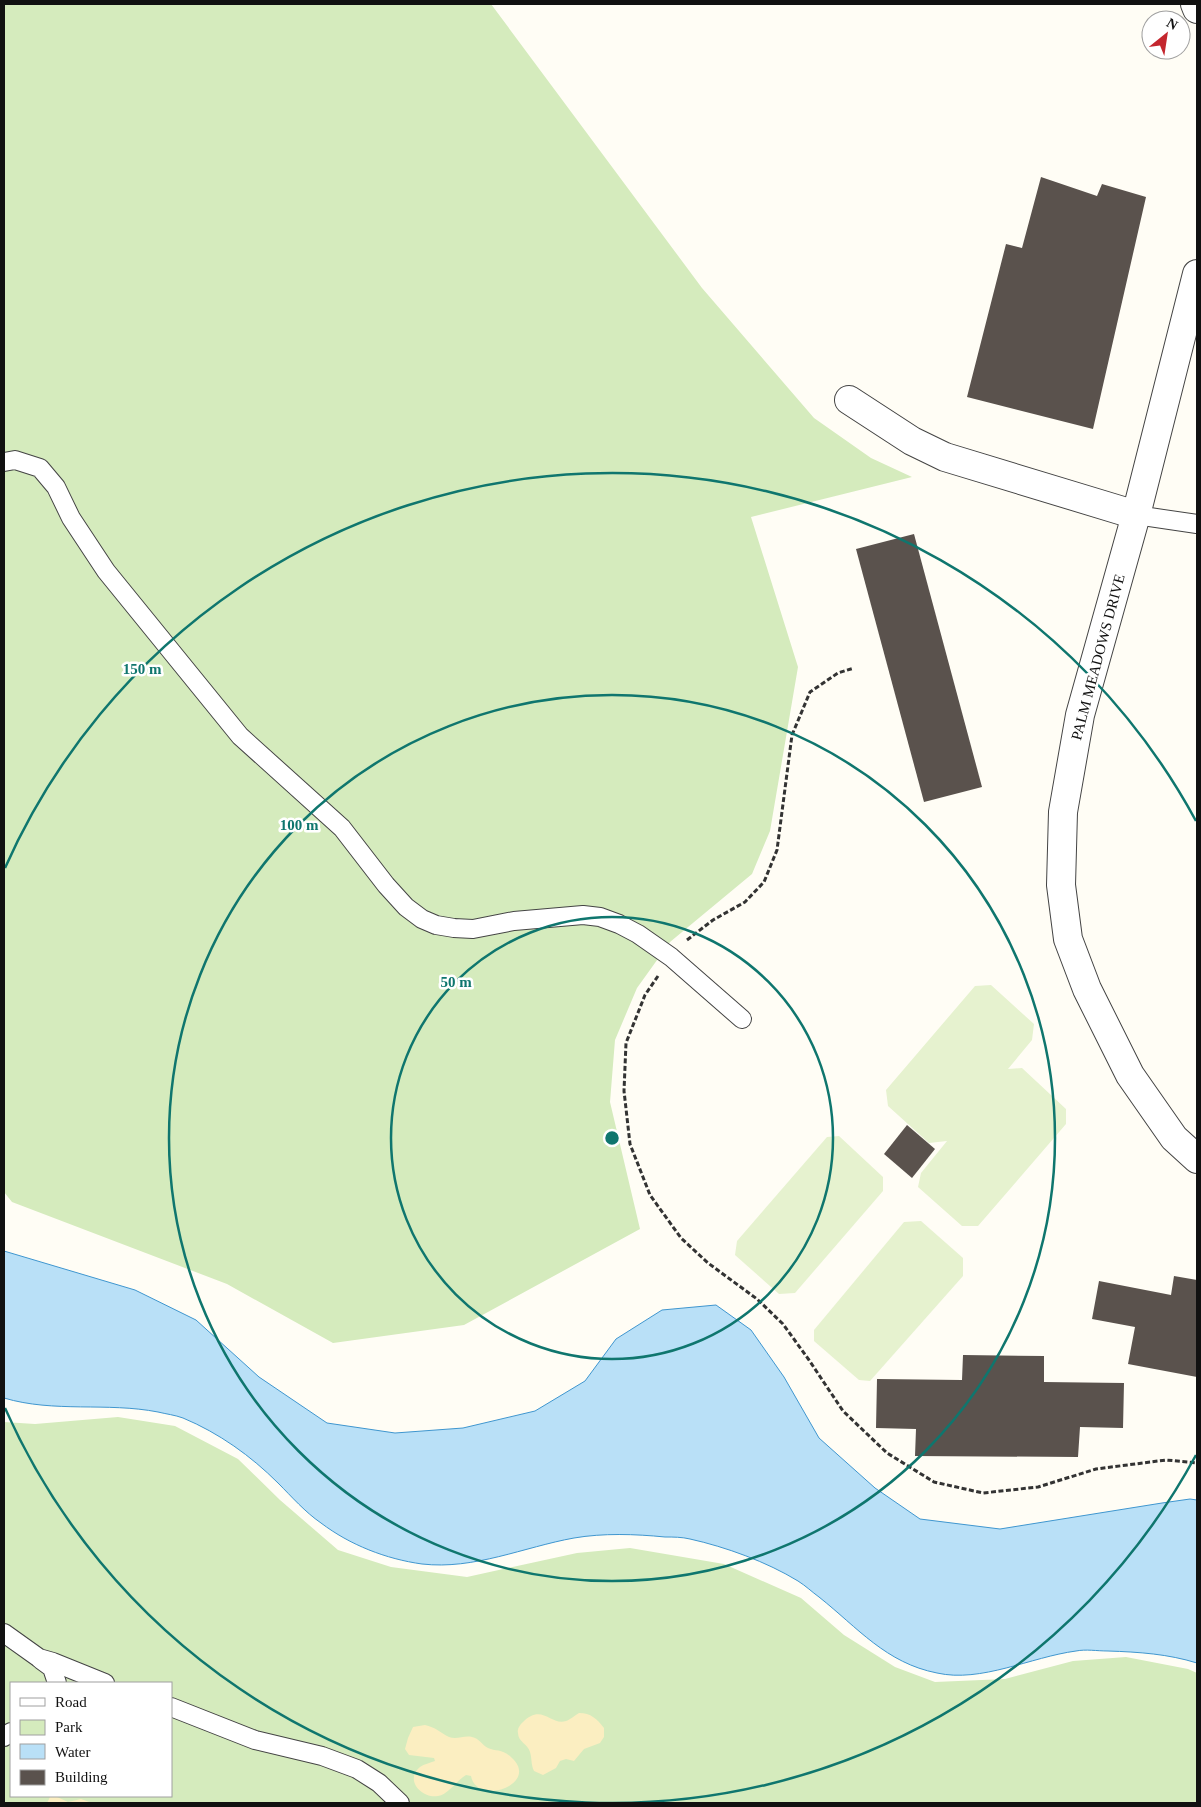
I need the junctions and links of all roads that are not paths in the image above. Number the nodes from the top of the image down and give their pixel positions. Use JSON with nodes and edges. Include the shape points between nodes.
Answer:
{"nodes":[{"id":1,"x":1195,"y":4,"type":"edge"},
{"id":2,"x":1197,"y":9,"type":"edge"},
{"id":3,"x":1197,"y":274,"type":"edge"},
{"id":4,"x":849,"y":400,"type":"dead end"},
{"id":5,"x":4,"y":462,"type":"edge"},
{"id":6,"x":1136,"y":515,"type":"junction"},
{"id":7,"x":1197,"y":524,"type":"edge"},
{"id":8,"x":742,"y":1019,"type":"dead end"},
{"id":9,"x":1197,"y":1159,"type":"edge"},
{"id":10,"x":4,"y":1633,"type":"edge"},
{"id":11,"x":39,"y":1658,"type":"junction"},
{"id":12,"x":58,"y":1682,"type":"edge"},
{"id":13,"x":100,"y":1682,"type":"edge"},
{"id":14,"x":172,"y":1707,"type":"edge"},
{"id":15,"x":400,"y":1803,"type":"edge"}],
"edges":[{"from":1,"to":2,"type":"street"},
{"from":3,"to":6,"type":"street","name":"PALM MEADOWS DRIVE"},
{"from":4,"to":6,"type":"street","via":[[912,441],[945,457]]},
{"from":5,"to":8,"type":"lane","via":[[16,460],[40,468],[56,487],[71,518],[106,571],[240,736],[342,828],[406,907],[422,919],[445,927],[473,929],[583,914],[600,917],[638,934],[671,957]]},
{"from":6,"to":7,"type":"lane"},
{"from":6,"to":9,"type":"street","name":"PALM MEADOWS DRIVE","via":[[1080,715],[1063,812],[1061,885],[1068,939],[1087,989],[1130,1075],[1174,1138]]},
{"from":10,"to":11,"type":"lane"},
{"from":11,"to":12,"type":"lane","via":[[52,1668]]},
{"from":11,"to":13,"type":"lane"},
{"from":14,"to":15,"type":"lane","via":[[255,1740],[357,1768]]}]}
